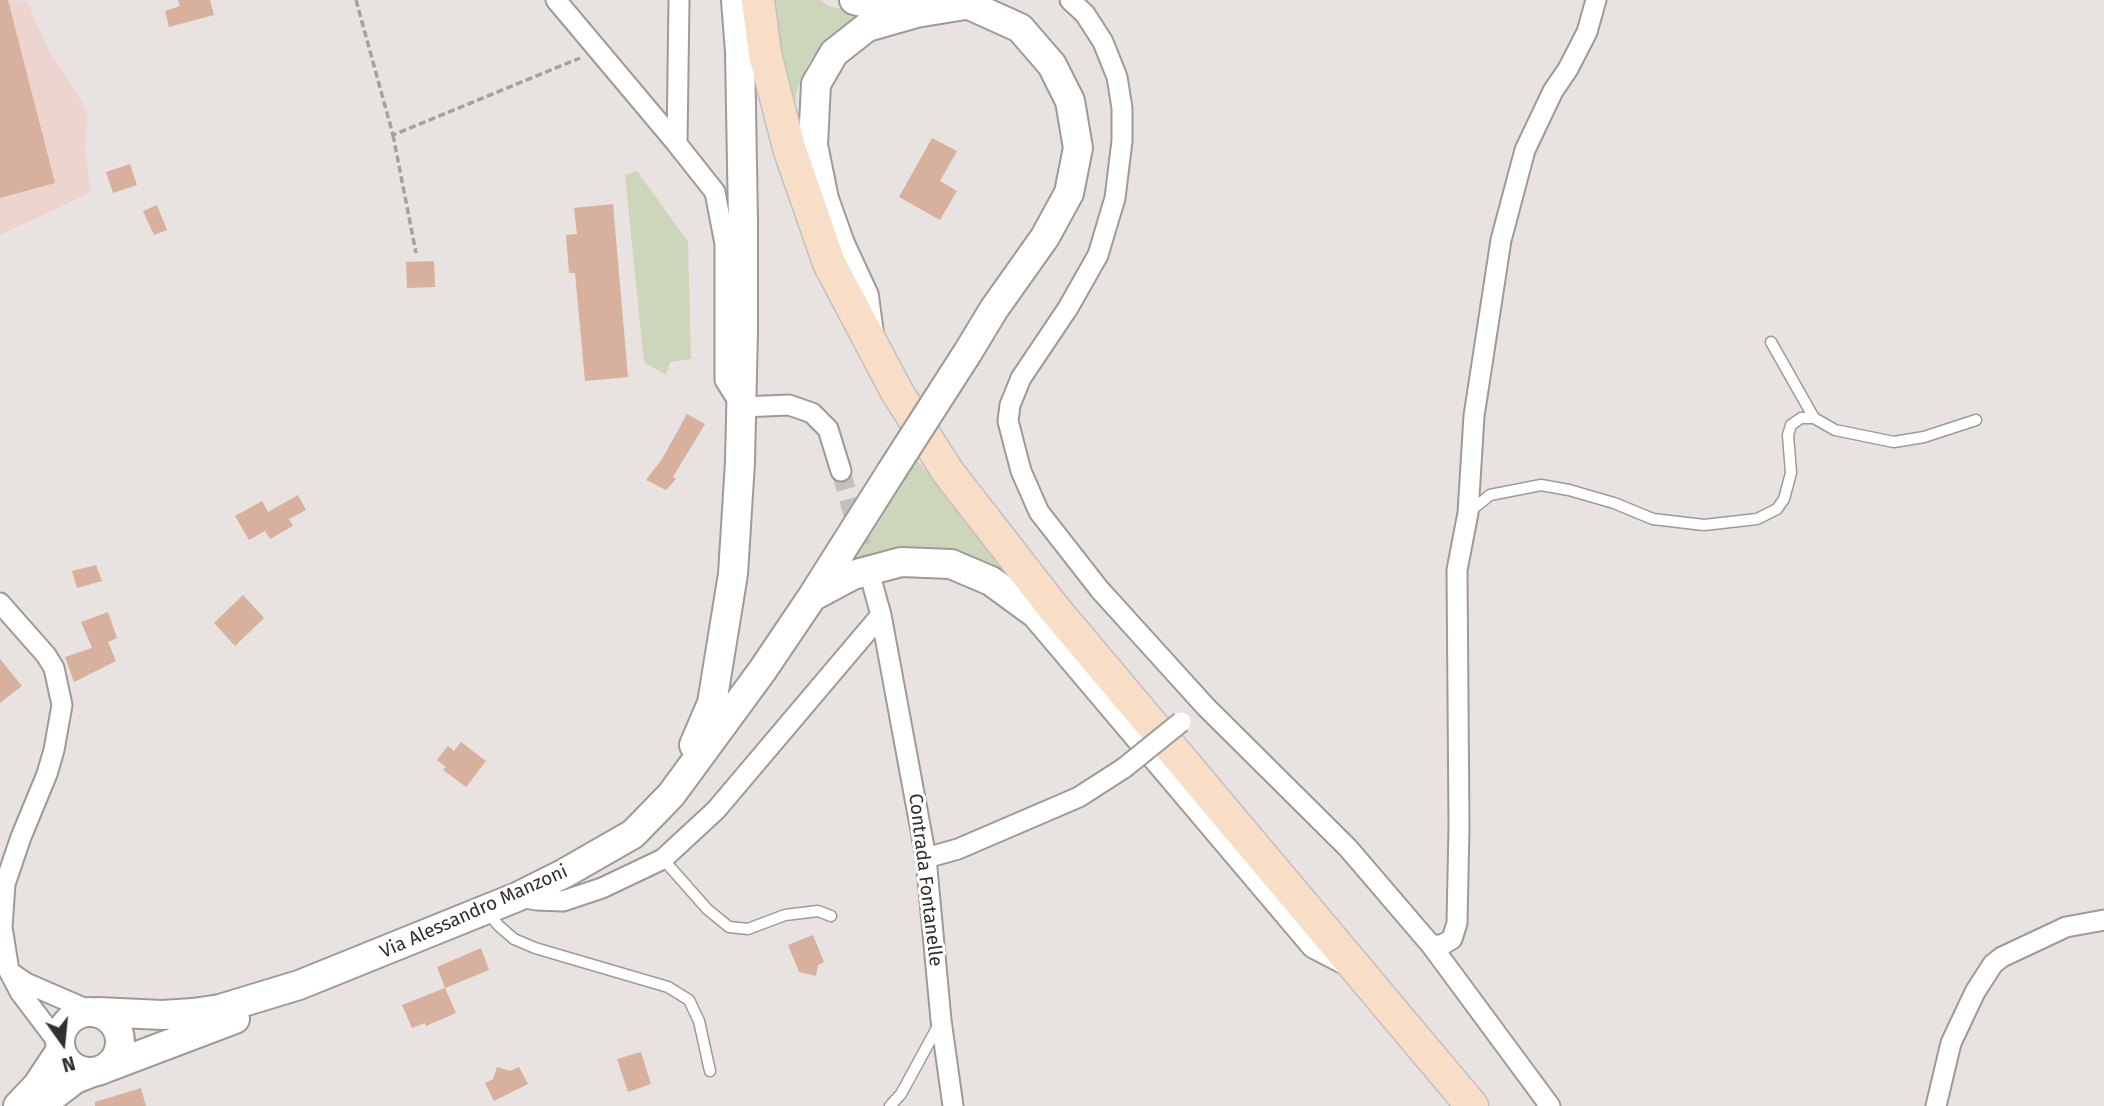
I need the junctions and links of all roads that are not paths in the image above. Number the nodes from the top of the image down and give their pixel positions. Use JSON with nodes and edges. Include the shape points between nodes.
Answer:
{"nodes":[{"id":1,"x":556,"y":0,"type":"edge"},
{"id":2,"x":679,"y":0,"type":"edge"},
{"id":3,"x":736,"y":0,"type":"edge"},
{"id":4,"x":758,"y":0,"type":"edge"},
{"id":5,"x":854,"y":0,"type":"edge"},
{"id":6,"x":900,"y":0,"type":"edge"},
{"id":7,"x":1070,"y":0,"type":"edge"},
{"id":8,"x":1596,"y":0,"type":"edge"},
{"id":9,"x":956,"y":2,"type":"edge"},
{"id":10,"x":677,"y":144,"type":"junction"},
{"id":11,"x":870,"y":341,"type":"junction"},
{"id":12,"x":1771,"y":342,"type":"dead end"},
{"id":13,"x":742,"y":407,"type":"junction"},
{"id":14,"x":1814,"y":418,"type":"junction"},
{"id":15,"x":1976,"y":420,"type":"dead end"},
{"id":16,"x":841,"y":471,"type":"tunnel mouth"},
{"id":17,"x":1468,"y":513,"type":"junction"},
{"id":18,"x":873,"y":586,"type":"tunnel mouth"},
{"id":19,"x":812,"y":597,"type":"junction"},
{"id":20,"x":0,"y":603,"type":"edge"},
{"id":21,"x":881,"y":615,"type":"junction"},
{"id":22,"x":1206,"y":707,"type":"junction"},
{"id":23,"x":671,"y":795,"type":"junction"},
{"id":24,"x":926,"y":858,"type":"junction"},
{"id":25,"x":663,"y":859,"type":"junction"},
{"id":26,"x":517,"y":897,"type":"junction"},
{"id":27,"x":486,"y":911,"type":"junction"},
{"id":28,"x":831,"y":916,"type":"dead end"},
{"id":29,"x":2104,"y":920,"type":"edge"},
{"id":30,"x":1431,"y":945,"type":"junction"},
{"id":31,"x":1349,"y":961,"type":"junction"},
{"id":32,"x":9,"y":971,"type":"junction"},
{"id":33,"x":299,"y":985,"type":"junction"},
{"id":34,"x":96,"y":1012,"type":"junction"},
{"id":35,"x":941,"y":1020,"type":"junction"},
{"id":36,"x":61,"y":1047,"type":"junction"},
{"id":37,"x":98,"y":1070,"type":"junction"},
{"id":38,"x":710,"y":1071,"type":"dead end"},
{"id":39,"x":18,"y":1106,"type":"edge"},
{"id":40,"x":40,"y":1106,"type":"edge"},
{"id":41,"x":890,"y":1106,"type":"edge"},
{"id":42,"x":953,"y":1106,"type":"edge"},
{"id":43,"x":1472,"y":1106,"type":"edge"},
{"id":44,"x":1550,"y":1106,"type":"edge"},
{"id":45,"x":1936,"y":1106,"type":"edge"}],
"edges":[{"from":1,"to":10,"type":"street"},
{"from":2,"to":10,"type":"street"},
{"from":3,"to":13,"type":"main road"},
{"from":4,"to":11,"type":"main road","via":[[765,54],[789,148],[829,263]]},
{"from":5,"to":6,"type":"main road","via":[[871,4]]},
{"from":7,"to":22,"type":"street","via":[[1103,42],[1117,77],[1122,141],[1115,198],[1098,255],[1069,309],[1021,379],[1010,405],[1010,431],[1021,471],[1040,512],[1100,590]]},
{"from":8,"to":17,"type":"street","via":[[1587,32],[1525,150],[1501,240],[1474,416]]},
{"from":9,"to":11,"type":"main road","via":[[867,27],[834,52],[816,84],[813,145],[824,200],[864,296]]},
{"from":9,"to":19,"type":"main road","bridge":true,"via":[[1020,28],[1052,65],[1070,101],[1078,148],[1069,194]]},
{"from":10,"to":13,"type":"street","via":[[715,192],[725,244],[725,380]]},
{"from":11,"to":31,"type":"main road","via":[[948,472],[1062,618]]},
{"from":12,"to":14,"type":"lane"},
{"from":13,"to":16,"type":"street","via":[[789,405],[813,413],[828,429]]},
{"from":13,"to":23,"type":"main road","via":[[733,574],[712,703]]},
{"from":14,"to":15,"type":"lane","via":[[1835,430],[1894,442]]},
{"from":14,"to":17,"type":"lane","via":[[1801,418],[1791,425],[1791,473],[1784,499],[1777,509],[1757,519],[1704,525],[1653,519],[1614,503],[1541,485],[1490,495]]},
{"from":17,"to":30,"type":"street","via":[[1457,570],[1457,923],[1452,939]]},
{"from":18,"to":21,"type":"street","name":"Contrada Fontanelle"},
{"from":19,"to":23,"type":"main road"},
{"from":19,"to":31,"type":"main road","via":[[853,575],[901,562],[951,564],[991,581],[1036,614],[1315,944]]},
{"from":20,"to":32,"type":"street","via":[[54,668],[62,705],[47,774],[5,884],[2,927]]},
{"from":21,"to":24,"type":"street","name":"Contrada Fontanelle"},
{"from":21,"to":25,"type":"street","via":[[716,810]]},
{"from":22,"to":24,"type":"street","bridge":true,"via":[[1079,797]]},
{"from":22,"to":30,"type":"street","via":[[1348,848]]},
{"from":23,"to":26,"type":"main road","name":"Via Alessandro Manzoni","via":[[633,834]]},
{"from":24,"to":35,"type":"street","name":"Contrada Fontanelle"},
{"from":25,"to":26,"type":"street","via":[[603,888],[563,901]]},
{"from":25,"to":28,"type":"lane","via":[[729,927],[748,929],[796,913],[818,911]]},
{"from":26,"to":27,"type":"main road","name":"Via Alessandro Manzoni"},
{"from":27,"to":33,"type":"main road","name":"Via Alessandro Manzoni"},
{"from":27,"to":38,"type":"lane","via":[[514,939],[668,987],[689,1000],[699,1021]]},
{"from":29,"to":45,"type":"street","via":[[2066,927],[1993,964],[1951,1043]]},
{"from":30,"to":44,"type":"street"},
{"from":31,"to":43,"type":"main road"},
{"from":32,"to":34,"type":"street","via":[[26,983]]},
{"from":32,"to":36,"type":"street"},
{"from":33,"to":34,"type":"main road","name":"Via Alessandro Manzoni","via":[[193,1013]]},
{"from":33,"to":37,"type":"main road","name":"Via Alessandro Manzoni","via":[[245,1015]]},
{"from":34,"to":36,"type":"main road","via":[[84,1012],[69,1021]]},
{"from":34,"to":37,"type":"main road","via":[[115,1024],[121,1044],[118,1054]]},
{"from":35,"to":41,"type":"lane"},
{"from":35,"to":42,"type":"street","name":"Contrada Fontanelle"},
{"from":36,"to":37,"type":"main road","via":[[73,1067]]},
{"from":36,"to":39,"type":"main road","via":[[37,1086]]},
{"from":37,"to":40,"type":"main road","name":"Via Alessandro Manzoni","via":[[75,1079]]}]}
